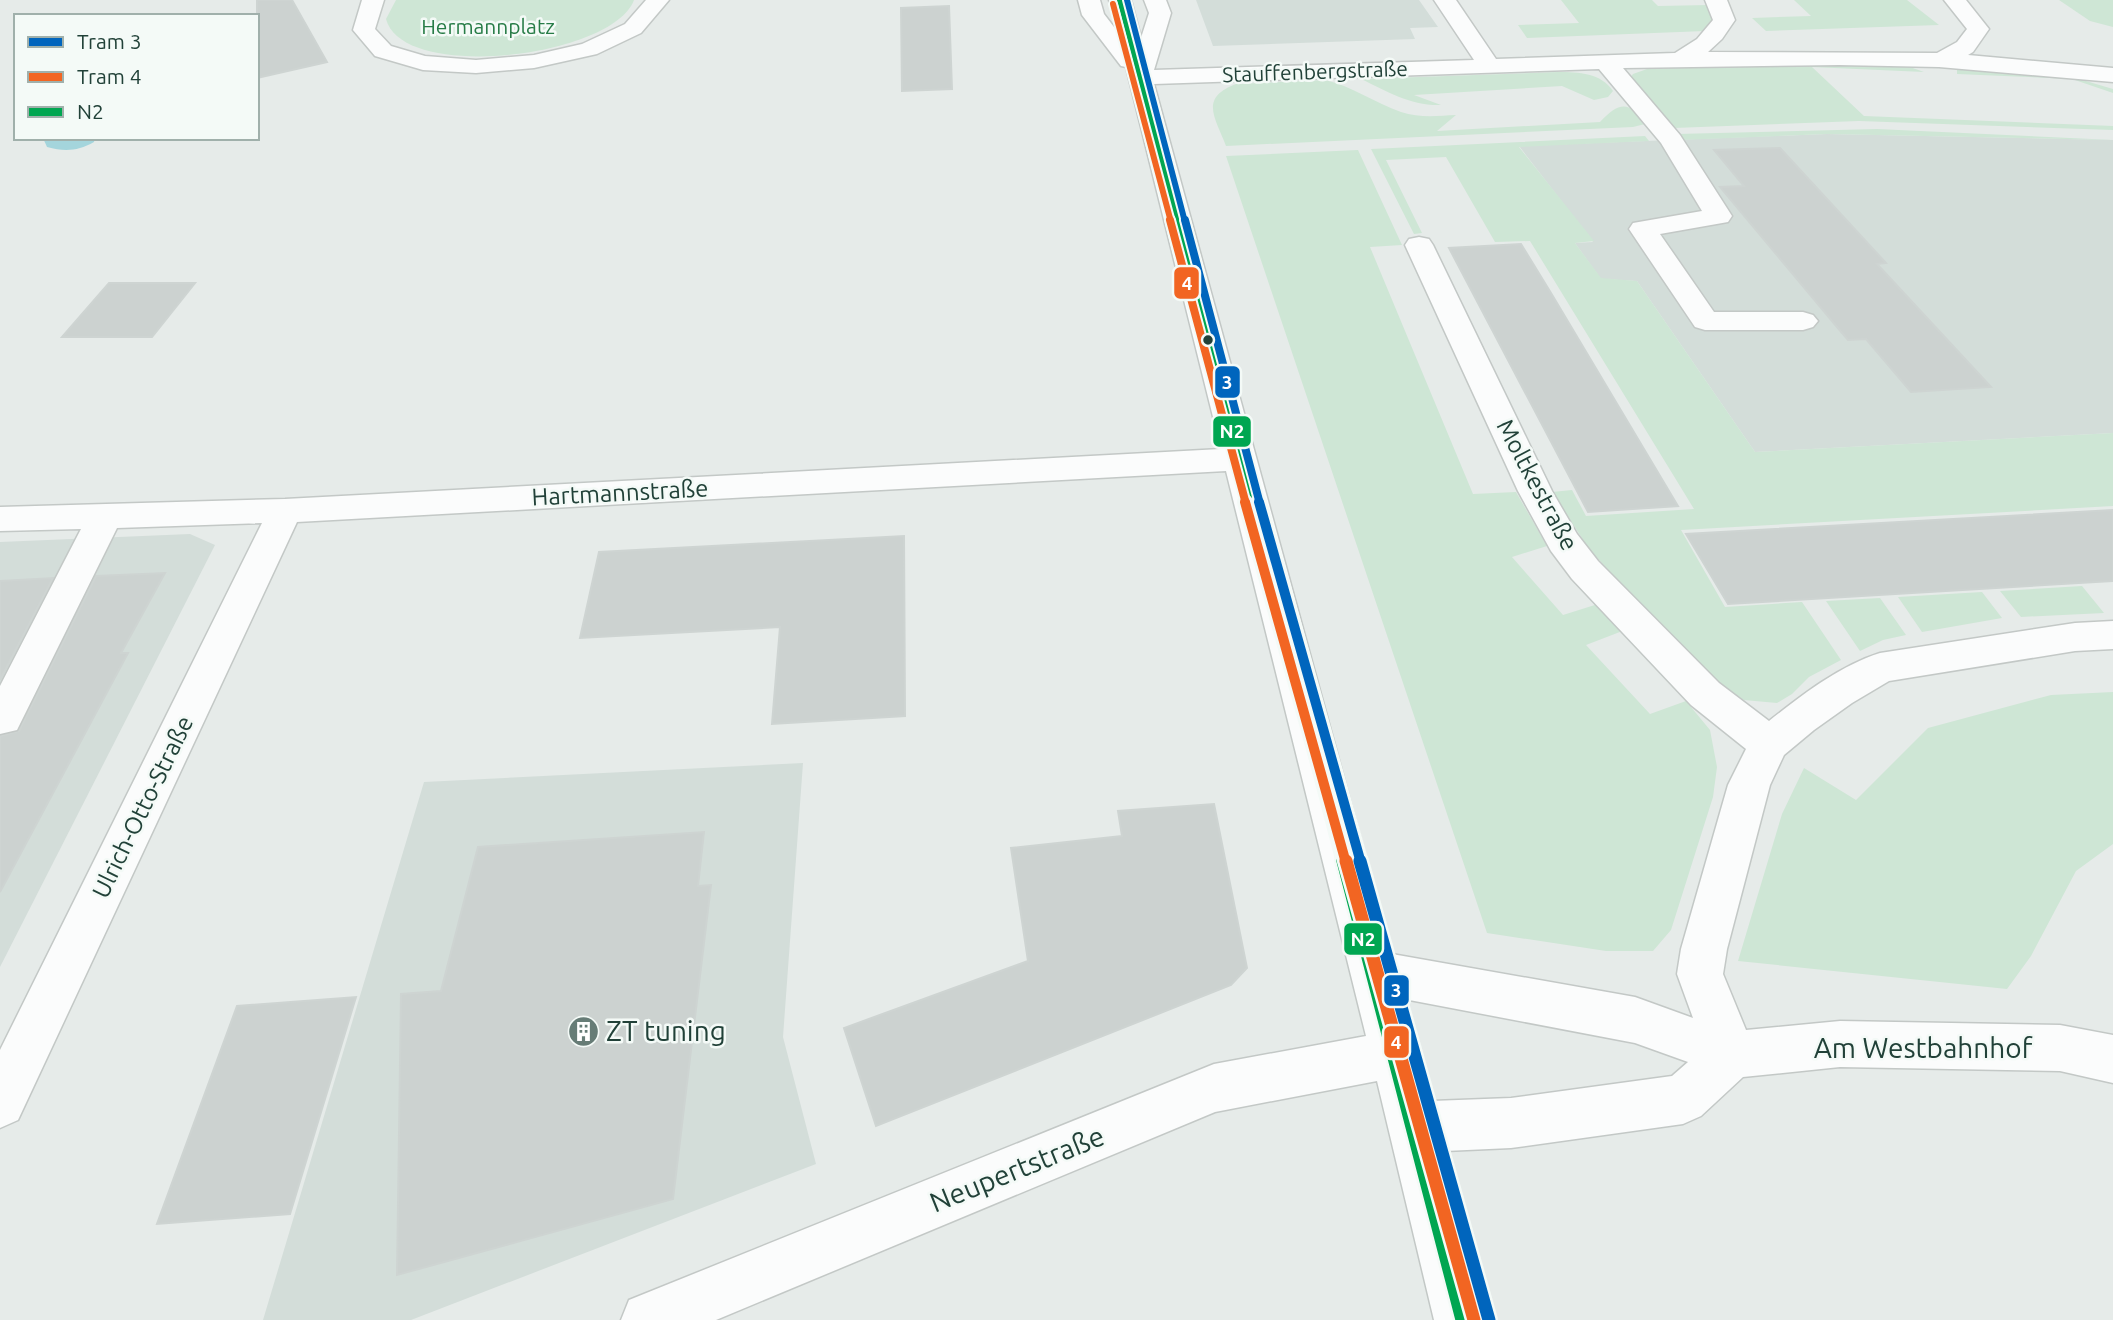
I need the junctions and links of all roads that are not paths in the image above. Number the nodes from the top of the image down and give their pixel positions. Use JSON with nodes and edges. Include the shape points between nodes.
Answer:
{"nodes":[{"id":1,"x":373,"y":0,"type":"edge"},
{"id":2,"x":658,"y":0,"type":"edge"},
{"id":3,"x":1089,"y":0,"type":"edge"},
{"id":4,"x":1120,"y":0,"type":"edge"},
{"id":5,"x":1155,"y":0,"type":"edge"},
{"id":6,"x":1445,"y":0,"type":"edge"},
{"id":7,"x":1716,"y":0,"type":"edge"},
{"id":8,"x":1955,"y":0,"type":"edge"},
{"id":9,"x":1679,"y":60,"type":"junction"},
{"id":10,"x":1941,"y":60,"type":"junction"},
{"id":11,"x":1606,"y":63,"type":"junction"},
{"id":12,"x":1490,"y":66,"type":"junction"},
{"id":13,"x":1140,"y":77,"type":"junction"},
{"id":14,"x":2107,"y":77,"type":"edge"},
{"id":15,"x":1419,"y":245,"type":"dead end"},
{"id":16,"x":1803,"y":321,"type":"dead end"},
{"id":17,"x":1239,"y":459,"type":"junction"},
{"id":18,"x":285,"y":511,"type":"junction"},
{"id":19,"x":104,"y":516,"type":"junction"},
{"id":20,"x":0,"y":519,"type":"edge"},
{"id":21,"x":2113,"y":635,"type":"edge"},
{"id":22,"x":3,"y":719,"type":"dead end"},
{"id":23,"x":1769,"y":744,"type":"junction"},
{"id":24,"x":1374,"y":973,"type":"junction"},
{"id":25,"x":1395,"y":1054,"type":"junction"},
{"id":26,"x":1732,"y":1055,"type":"junction"},
{"id":27,"x":2113,"y":1059,"type":"edge"},
{"id":28,"x":0,"y":1103,"type":"edge"},
{"id":29,"x":1413,"y":1127,"type":"junction"},
{"id":30,"x":649,"y":1320,"type":"edge"},
{"id":31,"x":1462,"y":1320,"type":"edge"}],
"edges":[{"from":1,"to":2,"type":"street","via":[[362,22],[364,34],[373,44],[407,60],[460,67],[522,64],[582,51],[628,30],[644,19]]},
{"from":3,"to":13,"type":"street","via":[[1093,15]]},
{"from":4,"to":13,"type":"street"},
{"from":5,"to":13,"type":"street","via":[[1160,13]]},
{"from":6,"to":12,"type":"street"},
{"from":7,"to":9,"type":"street","name":"Stauffenbergstraße","via":[[1724,20],[1711,42]]},
{"from":8,"to":10,"type":"street","via":[[1978,29],[1965,47]]},
{"from":9,"to":10,"type":"street","name":"Stauffenbergstraße"},
{"from":9,"to":11,"type":"street","name":"Stauffenbergstraße"},
{"from":10,"to":14,"type":"street","name":"Stauffenbergstraße"},
{"from":11,"to":12,"type":"street","name":"Stauffenbergstraße"},
{"from":11,"to":16,"type":"street","via":[[1671,140],[1719,216],[1643,229],[1705,321]]},
{"from":12,"to":13,"type":"street","name":"Stauffenbergstraße"},
{"from":13,"to":17,"type":"street"},
{"from":15,"to":23,"type":"street","name":"Moltkestraße","via":[[1535,491],[1564,542],[1585,570],[1704,694]]},
{"from":17,"to":18,"type":"street","name":"Hartmannstraße"},
{"from":17,"to":24,"type":"street"},
{"from":18,"to":19,"type":"street","name":"Hartmannstraße"},
{"from":18,"to":28,"type":"street","name":"Ulrich-Otto-Straße"},
{"from":19,"to":20,"type":"street","name":"Hartmannstraße"},
{"from":19,"to":22,"type":"street"},
{"from":21,"to":23,"type":"street","via":[[1880,668],[1838,692]]},
{"from":23,"to":26,"type":"street","via":[[1749,785],[1700,974]]},
{"from":24,"to":25,"type":"street"},
{"from":24,"to":26,"type":"street","name":"Am Westbahnhof","via":[[1634,1020]]},
{"from":25,"to":29,"type":"street"},
{"from":25,"to":30,"type":"street","name":"Neupertstraße","via":[[1214,1088]]},
{"from":26,"to":27,"type":"street","name":"Am Westbahnhof","via":[[1840,1044],[2060,1048]]},
{"from":26,"to":29,"type":"street","via":[[1683,1098],[1511,1123]]},
{"from":29,"to":31,"type":"street"}]}
